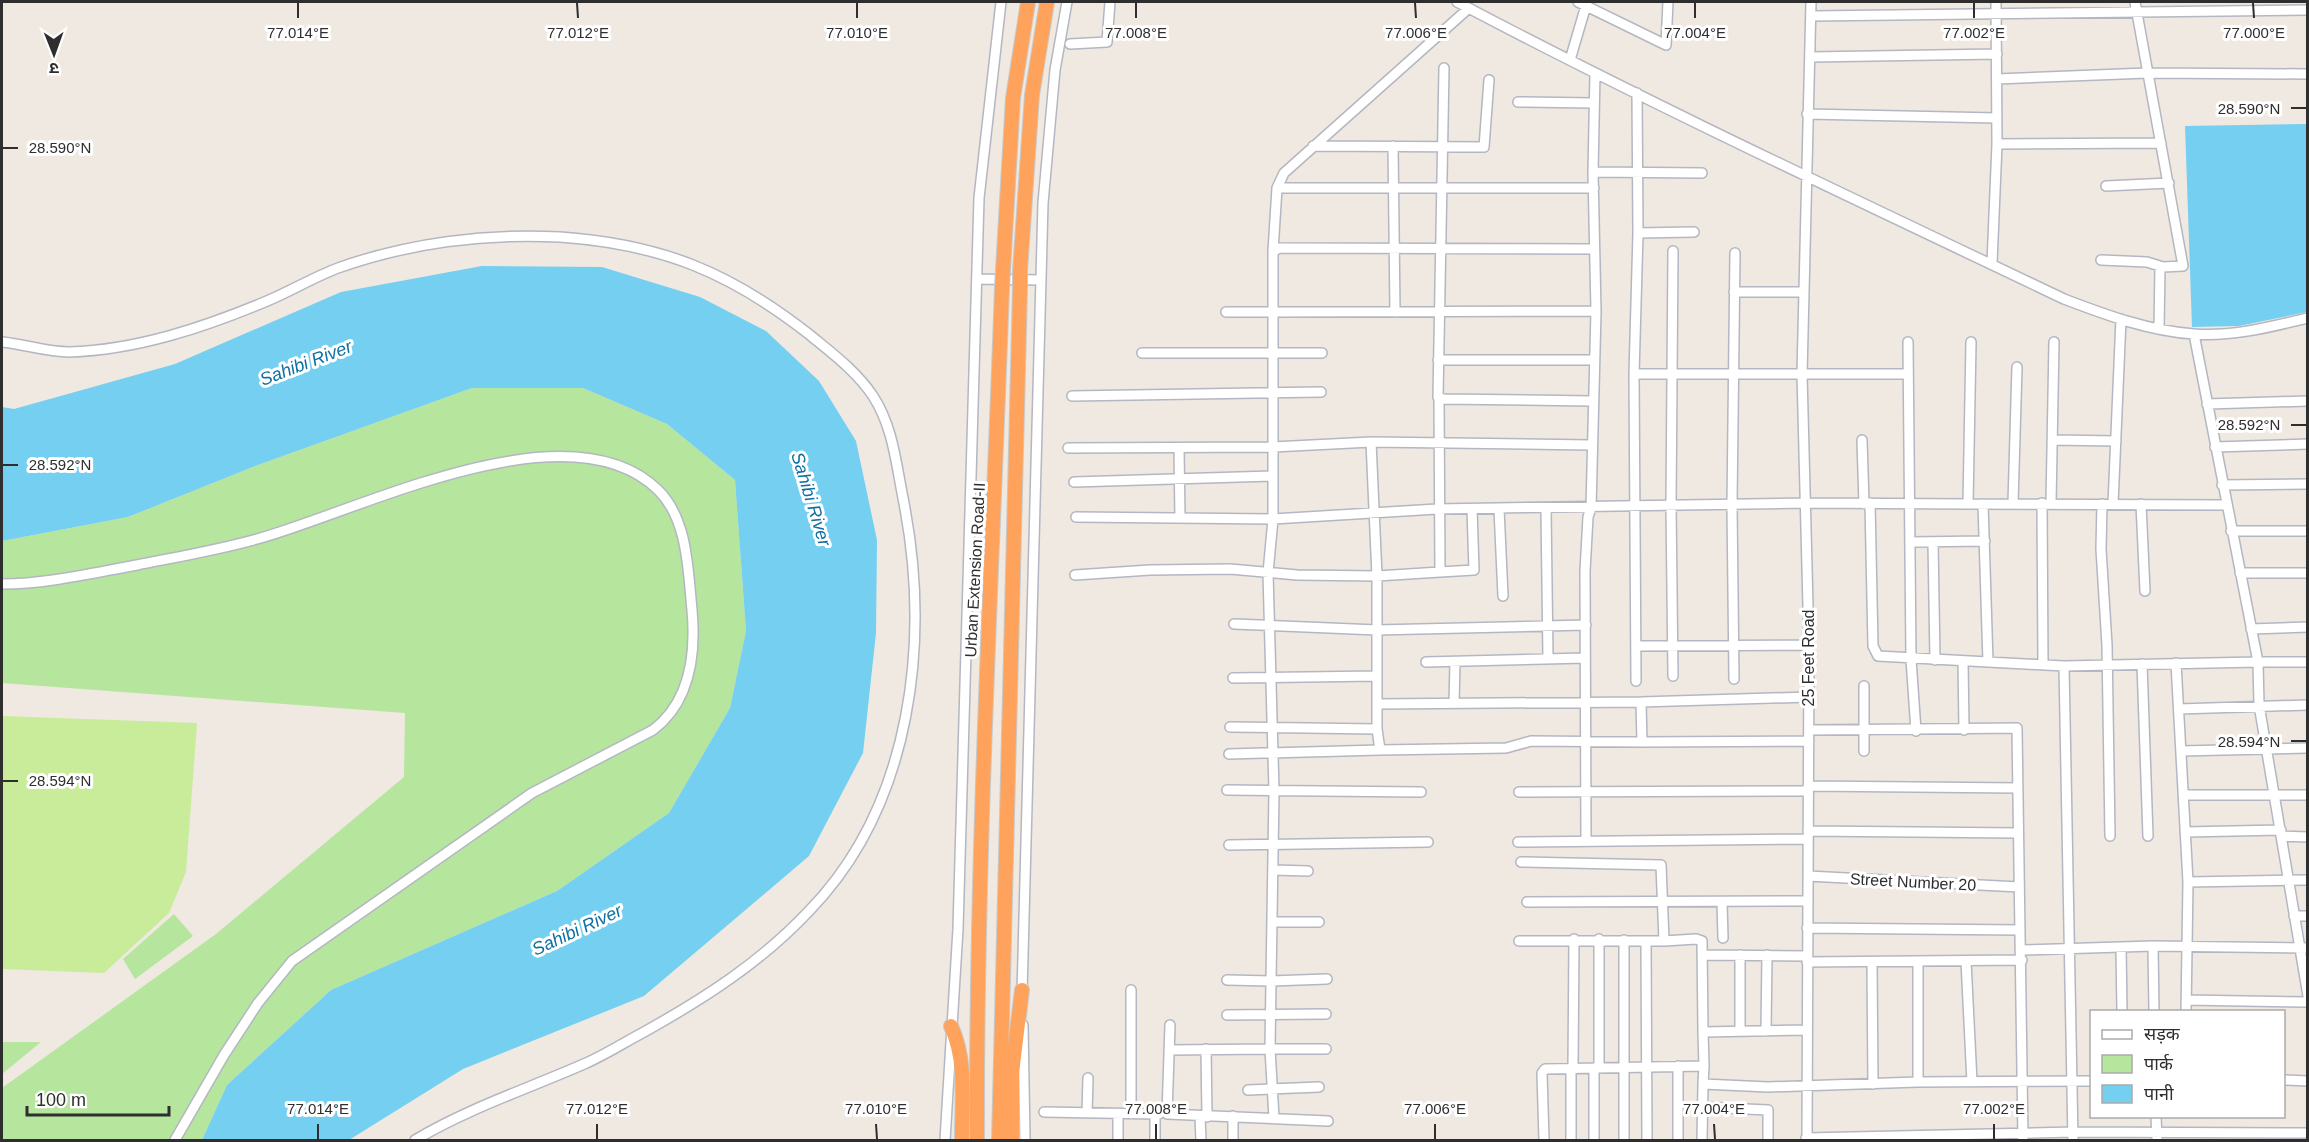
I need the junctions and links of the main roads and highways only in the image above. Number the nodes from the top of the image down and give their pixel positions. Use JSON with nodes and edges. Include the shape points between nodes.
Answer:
{"nodes":[{"id":1,"x":1028,"y":2,"type":"edge"},
{"id":2,"x":1047,"y":2,"type":"edge"},
{"id":3,"x":1022,"y":990,"type":"road end"},
{"id":4,"x":951,"y":1026,"type":"road end"},
{"id":5,"x":962,"y":1140,"type":"edge"},
{"id":6,"x":977,"y":1140,"type":"edge"},
{"id":7,"x":999,"y":1140,"type":"edge"},
{"id":8,"x":1012,"y":1140,"type":"edge"}],
"edges":[{"from":1,"to":6,"type":"highway","name":"Urban Extension Road-II","bridge":true,"via":[[1013,98],[1005,218],[989,598]]},
{"from":2,"to":7,"type":"highway","name":"Urban Extension Road-II","bridge":true,"via":[[1032,95],[1021,224]]},
{"from":3,"to":8,"type":"highway","via":[[1012,1073]]},
{"from":4,"to":5,"type":"highway","via":[[959,1042],[962,1064]]}]}
